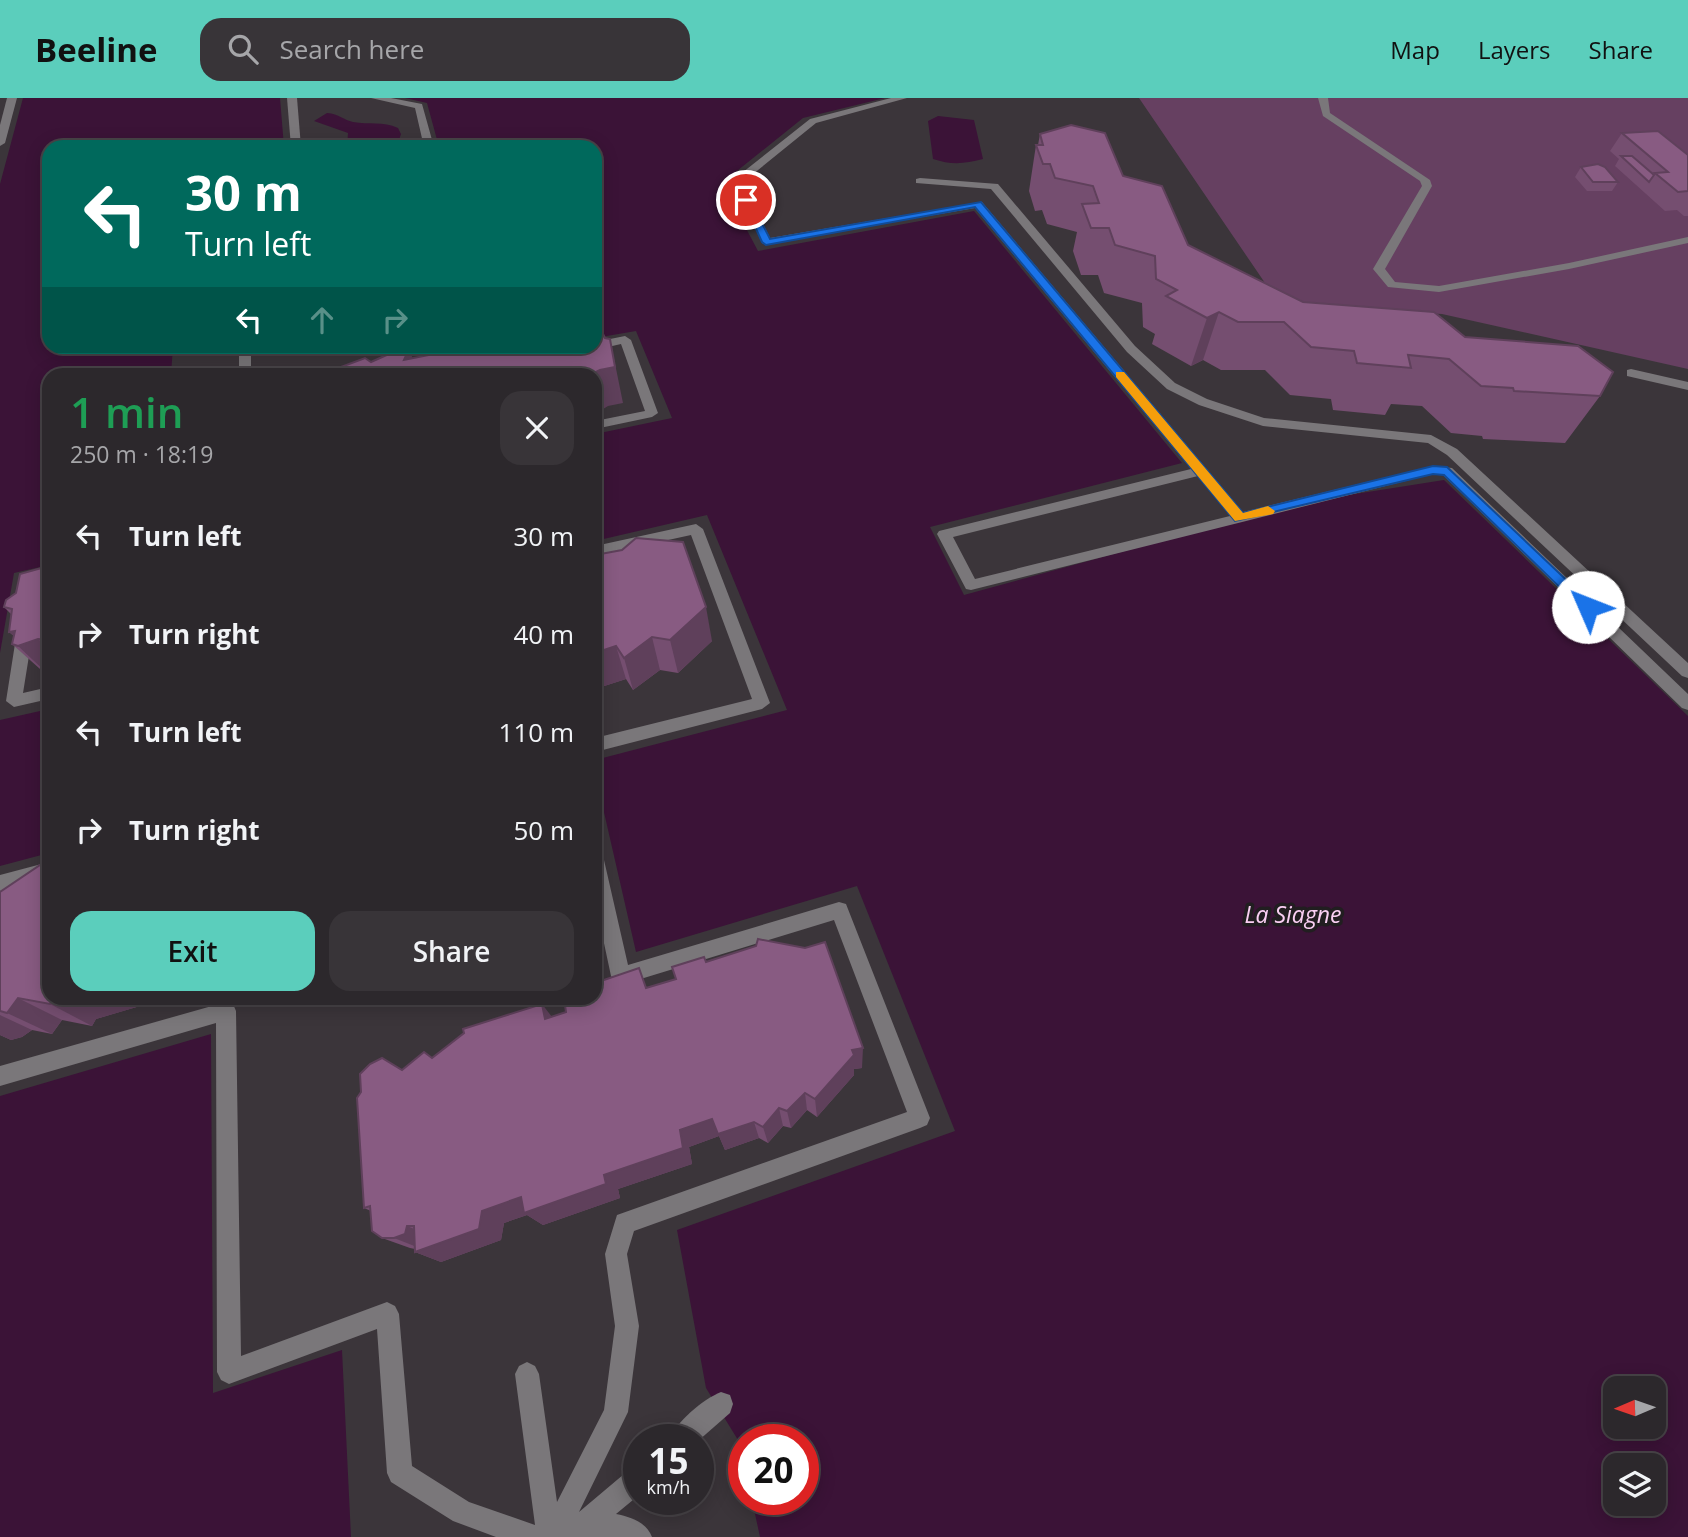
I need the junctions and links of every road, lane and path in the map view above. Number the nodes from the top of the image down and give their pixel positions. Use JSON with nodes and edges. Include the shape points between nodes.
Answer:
{"nodes":[{"id":1,"x":12,"y":98,"type":"edge"},
{"id":2,"x":292,"y":98,"type":"edge"},
{"id":3,"x":376,"y":98,"type":"edge"},
{"id":4,"x":902,"y":98,"type":"edge"},
{"id":5,"x":1323,"y":98,"type":"edge"},
{"id":6,"x":295,"y":140,"type":"edge"},
{"id":7,"x":427,"y":140,"type":"edge"},
{"id":8,"x":0,"y":143,"type":"edge"},
{"id":9,"x":920,"y":181,"type":"dead end"},
{"id":10,"x":1688,"y":240,"type":"edge"},
{"id":11,"x":602,"y":344,"type":"edge"},
{"id":12,"x":1631,"y":373,"type":"dead end"},
{"id":13,"x":1688,"y":386,"type":"edge"},
{"id":14,"x":602,"y":424,"type":"edge"},
{"id":15,"x":1200,"y":471,"type":"junction"},
{"id":16,"x":1240,"y":518,"type":"junction"},
{"id":17,"x":602,"y":549,"type":"edge"},
{"id":18,"x":27,"y":619,"type":"edge"},
{"id":19,"x":1688,"y":672,"type":"edge"},
{"id":20,"x":42,"y":695,"type":"edge"},
{"id":21,"x":1688,"y":704,"type":"edge"},
{"id":22,"x":602,"y":743,"type":"edge"},
{"id":23,"x":42,"y":872,"type":"edge"},
{"id":24,"x":0,"y":883,"type":"edge"},
{"id":25,"x":602,"y":891,"type":"edge"},
{"id":26,"x":0,"y":1076,"type":"edge"},
{"id":27,"x":527,"y":1374,"type":"dead end"},
{"id":28,"x":721,"y":1404,"type":"dead end"},
{"id":29,"x":699,"y":1424,"type":"edge"},
{"id":30,"x":623,"y":1492,"type":"edge"},
{"id":31,"x":587,"y":1522,"type":"junction"},
{"id":32,"x":532,"y":1537,"type":"edge"},
{"id":33,"x":551,"y":1537,"type":"edge"},
{"id":34,"x":561,"y":1537,"type":"edge"},
{"id":35,"x":639,"y":1537,"type":"edge"}],
"edges":[{"from":1,"to":8,"type":"street"},
{"from":2,"to":6,"type":"street"},
{"from":3,"to":7,"type":"street","via":[[418,106]]},
{"from":4,"to":15,"type":"street","via":[[813,121],[737,182],[766,242],[978,204]]},
{"from":5,"to":10,"type":"street","via":[[1326,114],[1425,180],[1427,186],[1380,269],[1391,285],[1439,289]]},
{"from":9,"to":19,"type":"street","via":[[993,186],[1131,349],[1171,386],[1192,397],[1263,422],[1432,439],[1452,452]]},
{"from":11,"to":14,"type":"street","via":[[625,340],[652,413]]},
{"from":12,"to":13,"type":"street"},
{"from":15,"to":16,"type":"street"},
{"from":15,"to":16,"type":"street","via":[[944,534],[971,584]]},
{"from":16,"to":21,"type":"street","via":[[1433,470],[1447,471]]},
{"from":17,"to":22,"type":"street","via":[[696,529],[762,703]]},
{"from":18,"to":20,"type":"street","via":[[14,701]]},
{"from":23,"to":24,"type":"street"},
{"from":25,"to":33,"type":"street","via":[[621,976],[839,910],[920,1118],[625,1223],[616,1254],[627,1326],[616,1412]]},
{"from":26,"to":32,"type":"street","via":[[226,1011],[229,1372],[387,1314],[400,1473],[462,1512]]},
{"from":27,"to":33,"type":"street"},
{"from":28,"to":29,"type":"street"},
{"from":30,"to":31,"type":"street"},
{"from":31,"to":34,"type":"street"},
{"from":31,"to":35,"type":"street","via":[[626,1529]]}]}
